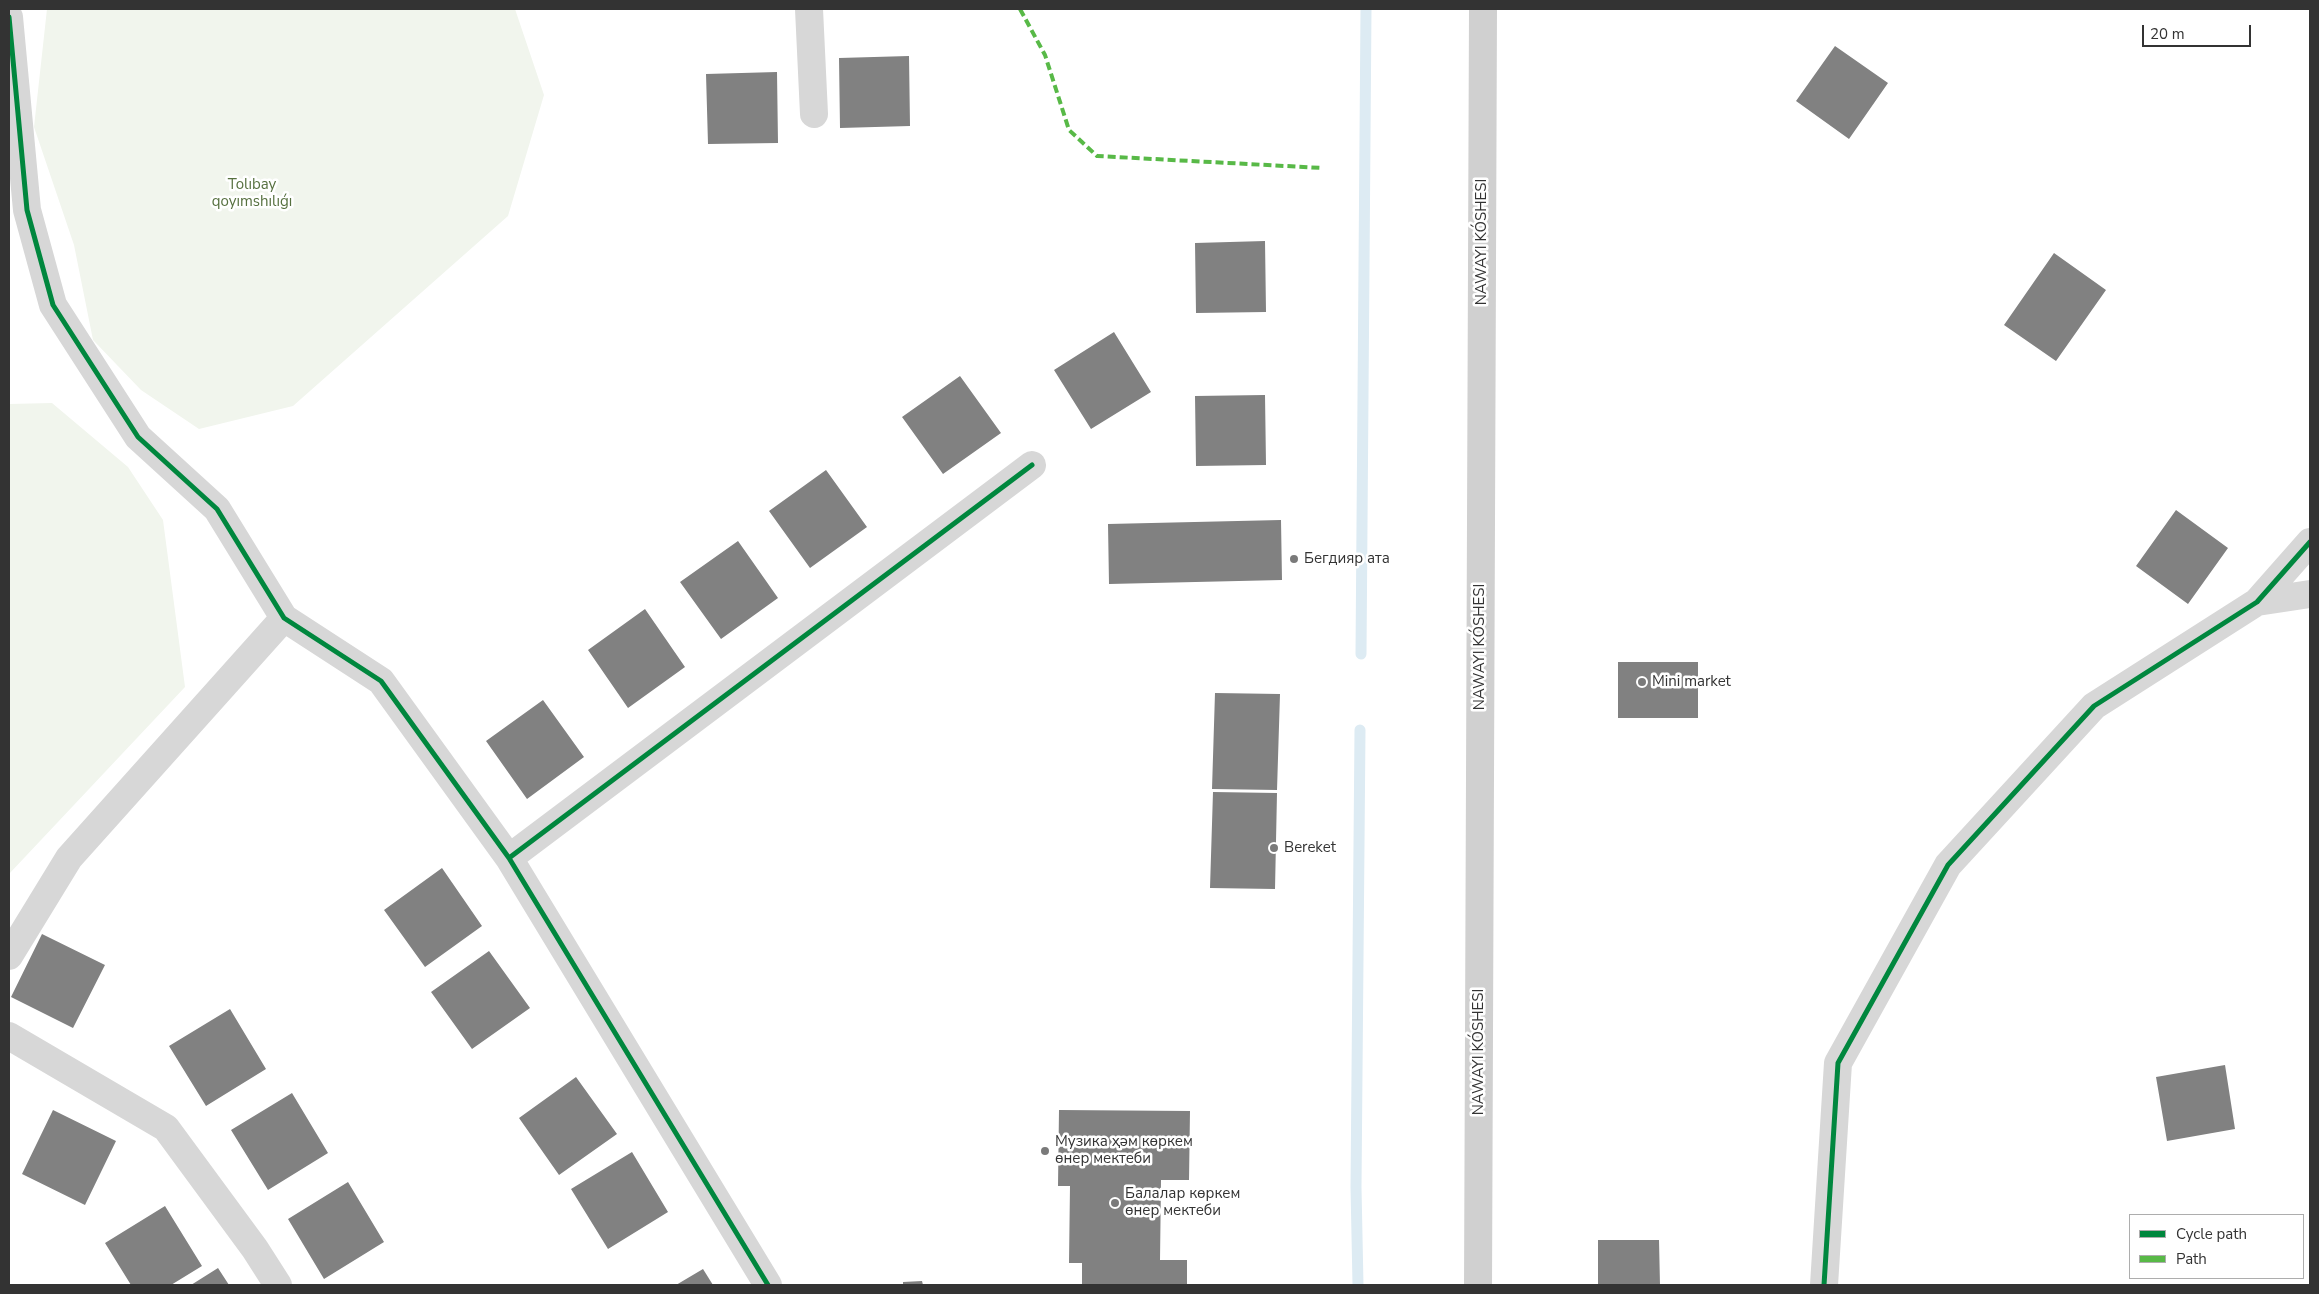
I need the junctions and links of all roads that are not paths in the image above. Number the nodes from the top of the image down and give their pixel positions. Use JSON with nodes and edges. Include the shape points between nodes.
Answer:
{"nodes":[{"id":1,"x":810,"y":9,"type":"edge"},
{"id":2,"x":1483,"y":9,"type":"edge"},
{"id":3,"x":9,"y":17,"type":"edge"},
{"id":4,"x":814,"y":114,"type":"dead end"},
{"id":5,"x":1032,"y":465,"type":"dead end"},
{"id":6,"x":2310,"y":542,"type":"edge"},
{"id":7,"x":2310,"y":594,"type":"edge"},
{"id":8,"x":2257,"y":602,"type":"junction"},
{"id":9,"x":284,"y":618,"type":"junction"},
{"id":10,"x":509,"y":858,"type":"junction"},
{"id":11,"x":9,"y":956,"type":"edge"},
{"id":12,"x":9,"y":1036,"type":"edge"},
{"id":13,"x":278,"y":1285,"type":"edge"},
{"id":14,"x":768,"y":1285,"type":"edge"},
{"id":15,"x":1478,"y":1285,"type":"edge"},
{"id":16,"x":1824,"y":1285,"type":"edge"}],
"edges":[{"from":1,"to":4,"type":"street"},
{"from":2,"to":15,"type":"main road"},
{"from":3,"to":9,"type":"street","via":[[27,210],[52,305],[138,437],[217,509]]},
{"from":5,"to":10,"type":"street"},
{"from":6,"to":8,"type":"street"},
{"from":7,"to":8,"type":"street"},
{"from":8,"to":16,"type":"street","via":[[2094,706],[1948,865],[1838,1063]]},
{"from":9,"to":10,"type":"street","via":[[381,681]]},
{"from":9,"to":11,"type":"street","via":[[69,858]]},
{"from":10,"to":14,"type":"street"},
{"from":12,"to":13,"type":"street","via":[[166,1128],[256,1249]]}]}
